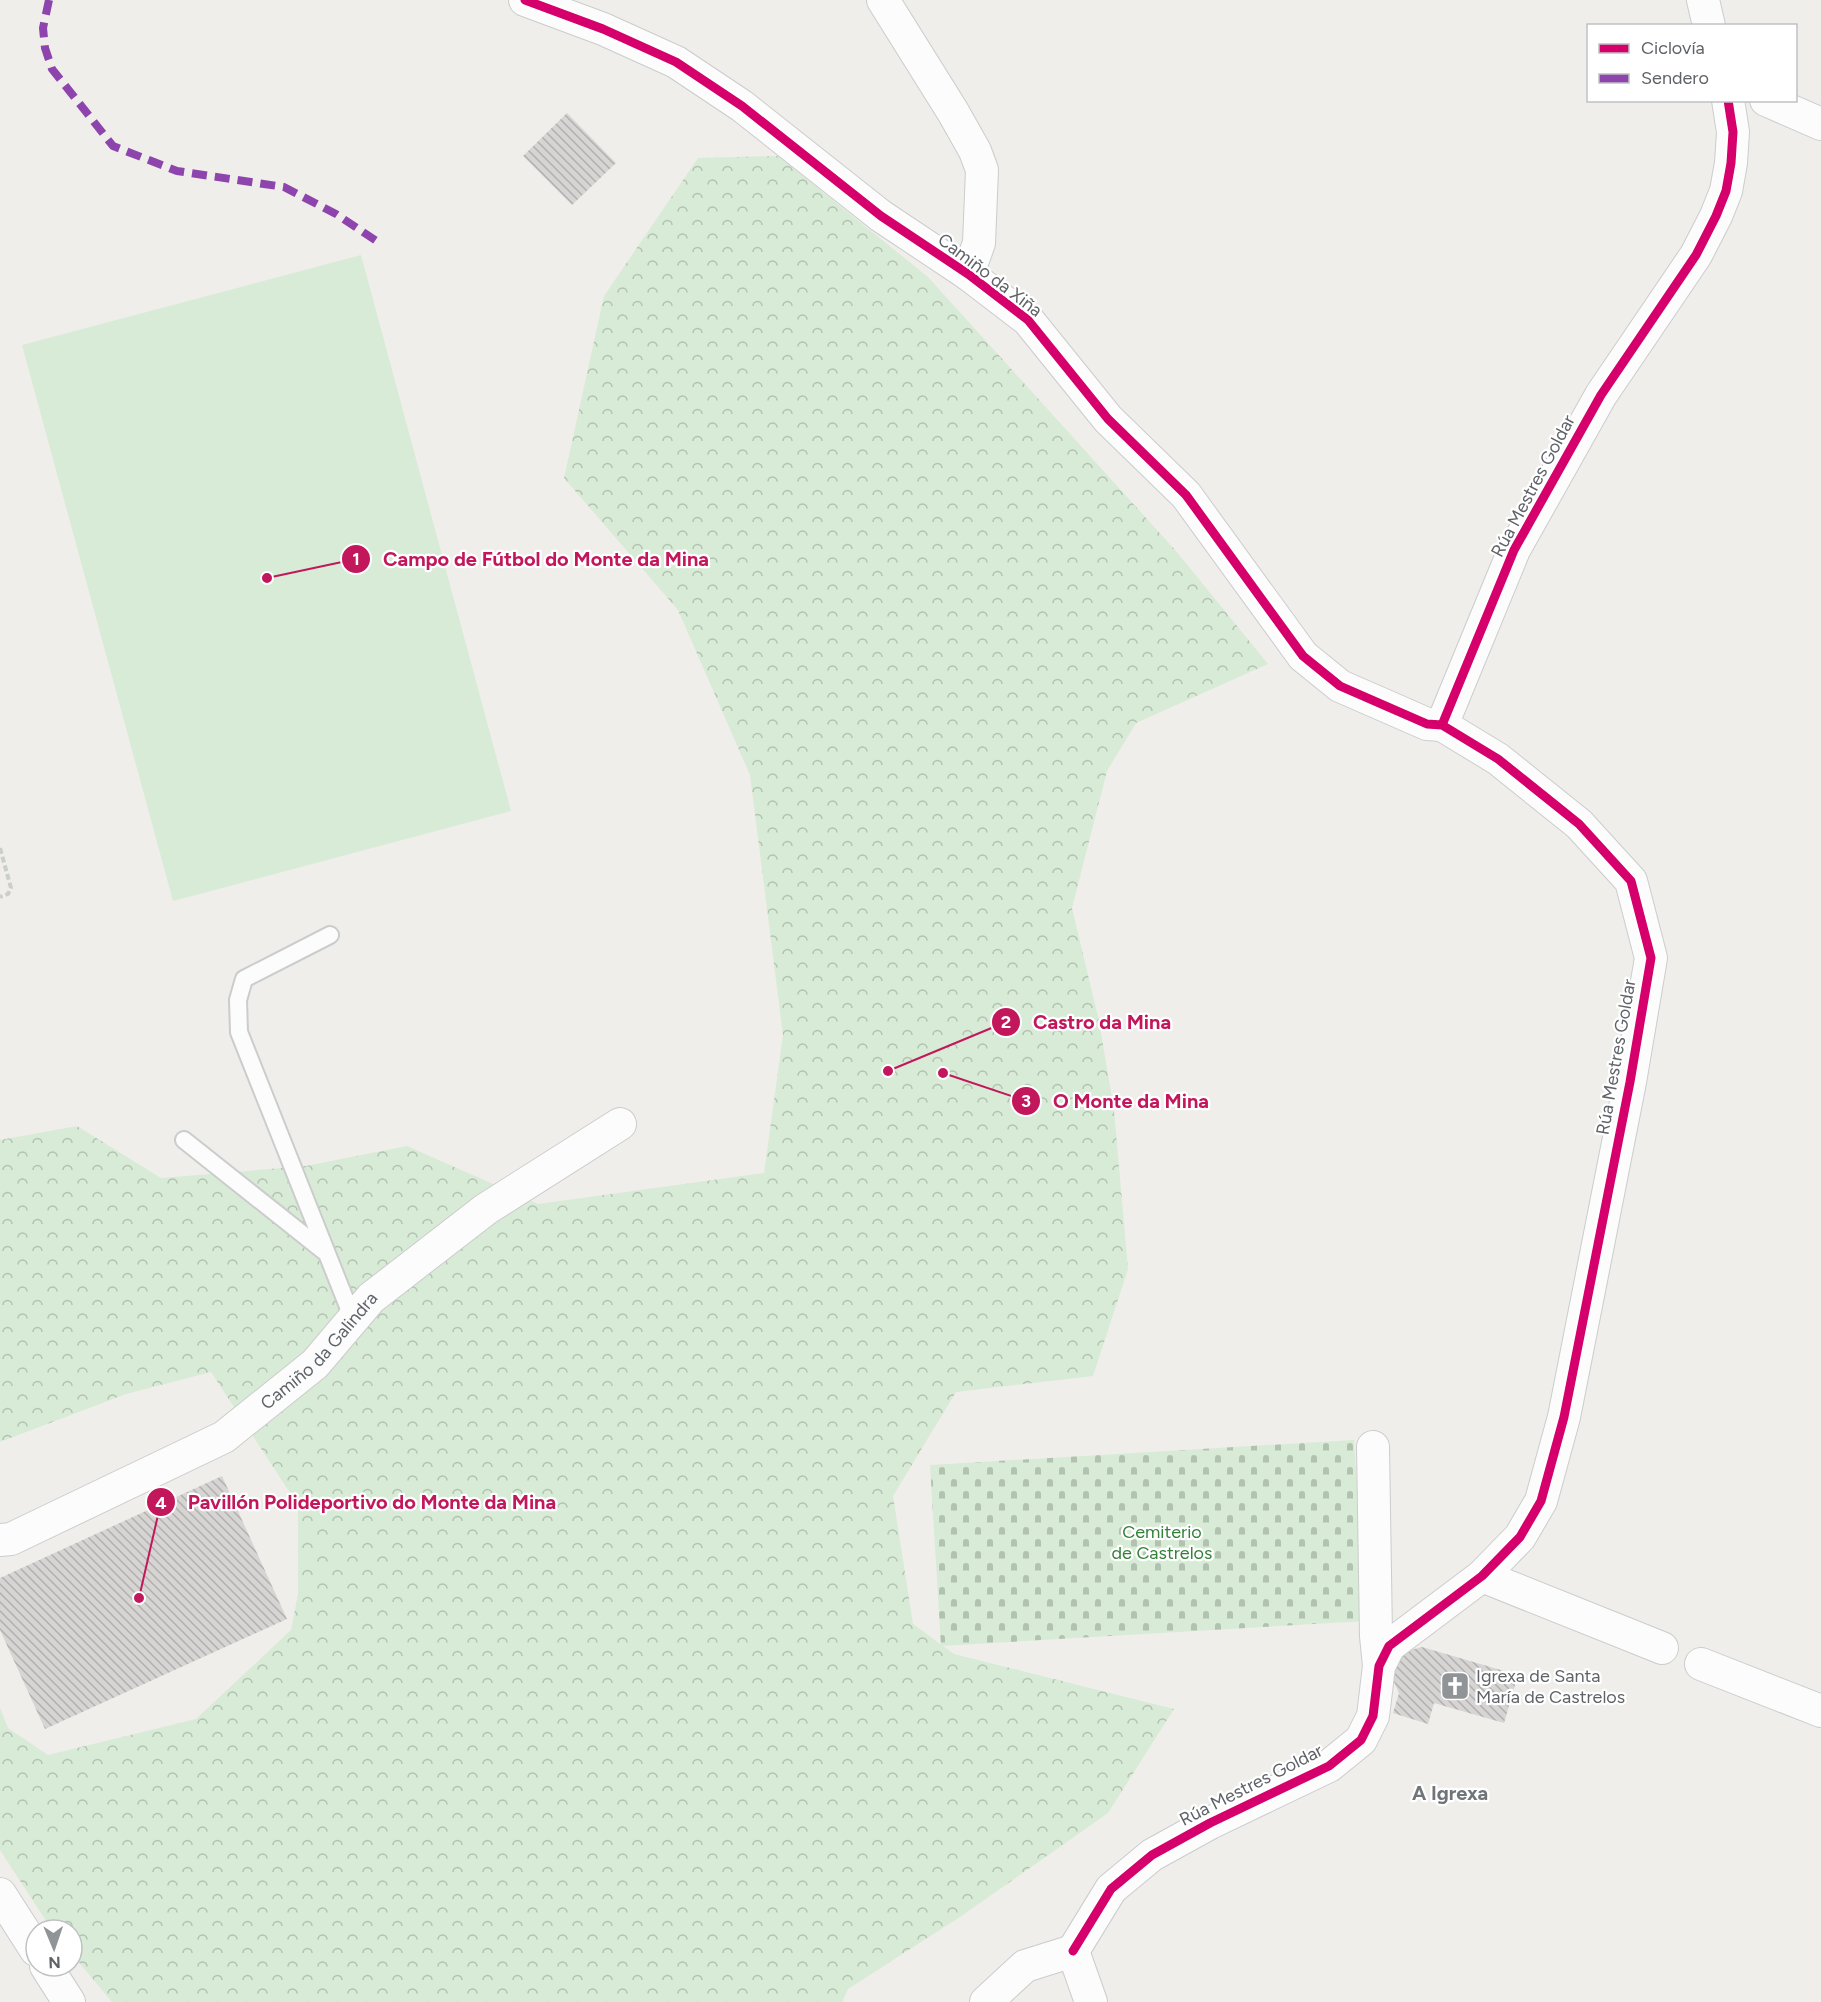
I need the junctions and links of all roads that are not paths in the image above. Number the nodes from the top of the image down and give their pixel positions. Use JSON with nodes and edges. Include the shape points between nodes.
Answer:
{"nodes":[{"id":1,"x":525,"y":0,"type":"edge"},
{"id":2,"x":884,"y":0,"type":"edge"},
{"id":3,"x":1703,"y":0,"type":"edge"},
{"id":4,"x":1709,"y":24,"type":"edge"},
{"id":5,"x":1728,"y":102,"type":"edge"},
{"id":6,"x":1771,"y":102,"type":"edge"},
{"id":7,"x":1821,"y":124,"type":"edge"},
{"id":8,"x":968,"y":274,"type":"junction"},
{"id":9,"x":1442,"y":725,"type":"junction"},
{"id":10,"x":330,"y":934,"type":"dead end"},
{"id":11,"x":620,"y":1124,"type":"dead end"},
{"id":12,"x":184,"y":1140,"type":"dead end"},
{"id":13,"x":327,"y":1253,"type":"junction"},
{"id":14,"x":353,"y":1319,"type":"junction"},
{"id":15,"x":1372,"y":1447,"type":"dead end"},
{"id":16,"x":0,"y":1540,"type":"edge"},
{"id":17,"x":1482,"y":1576,"type":"junction"},
{"id":18,"x":1662,"y":1648,"type":"dead end"},
{"id":19,"x":1701,"y":1664,"type":"dead end"},
{"id":20,"x":1379,"y":1666,"type":"junction"},
{"id":21,"x":1821,"y":1711,"type":"edge"},
{"id":22,"x":0,"y":1894,"type":"edge"},
{"id":23,"x":24,"y":1931,"type":"edge"},
{"id":24,"x":1072,"y":1951,"type":"junction"},
{"id":25,"x":54,"y":1978,"type":"edge"},
{"id":26,"x":69,"y":2002,"type":"edge"},
{"id":27,"x":986,"y":2002,"type":"edge"},
{"id":28,"x":1091,"y":2002,"type":"edge"}],
"edges":[{"from":1,"to":8,"type":"street","name":"Camiño da Xiña","via":[[676,62],[742,106],[881,216]]},
{"from":2,"to":8,"type":"street","via":[[953,112],[982,170],[979,243]]},
{"from":3,"to":4,"type":"street"},
{"from":5,"to":9,"type":"street","name":"Rúa Mestres Goldar","via":[[1733,132],[1731,163],[1716,216],[1696,255],[1601,395],[1514,550]]},
{"from":6,"to":7,"type":"street"},
{"from":8,"to":9,"type":"street","name":"Camiño da Xiña","via":[[1028,320],[1108,419],[1186,495],[1303,656],[1340,686],[1427,724]]},
{"from":9,"to":17,"type":"street","name":"Rúa Mestres Goldar","via":[[1498,759],[1578,824],[1631,881],[1651,958],[1564,1417],[1544,1491],[1520,1537]]},
{"from":10,"to":13,"type":"lane","via":[[244,979],[238,1000],[238,1032]]},
{"from":11,"to":14,"type":"street","name":"Camiño da Galindra","via":[[486,1209],[371,1298]]},
{"from":12,"to":13,"type":"lane"},
{"from":13,"to":14,"type":"lane"},
{"from":14,"to":16,"type":"street","name":"Camiño da Galindra","via":[[315,1364],[224,1437],[11,1539]]},
{"from":15,"to":20,"type":"street","name":"Rúa Mestres Goldar"},
{"from":17,"to":18,"type":"street"},
{"from":17,"to":20,"type":"street","name":"Rúa Mestres Goldar","via":[[1389,1646]]},
{"from":19,"to":21,"type":"street"},
{"from":20,"to":24,"type":"street","name":"Rúa Mestres Goldar","via":[[1373,1716],[1361,1740],[1329,1766],[1210,1823],[1152,1856],[1111,1889]]},
{"from":22,"to":23,"type":"street"},
{"from":24,"to":27,"type":"street","via":[[1025,1966]]},
{"from":24,"to":28,"type":"street"},
{"from":25,"to":26,"type":"street"}]}
